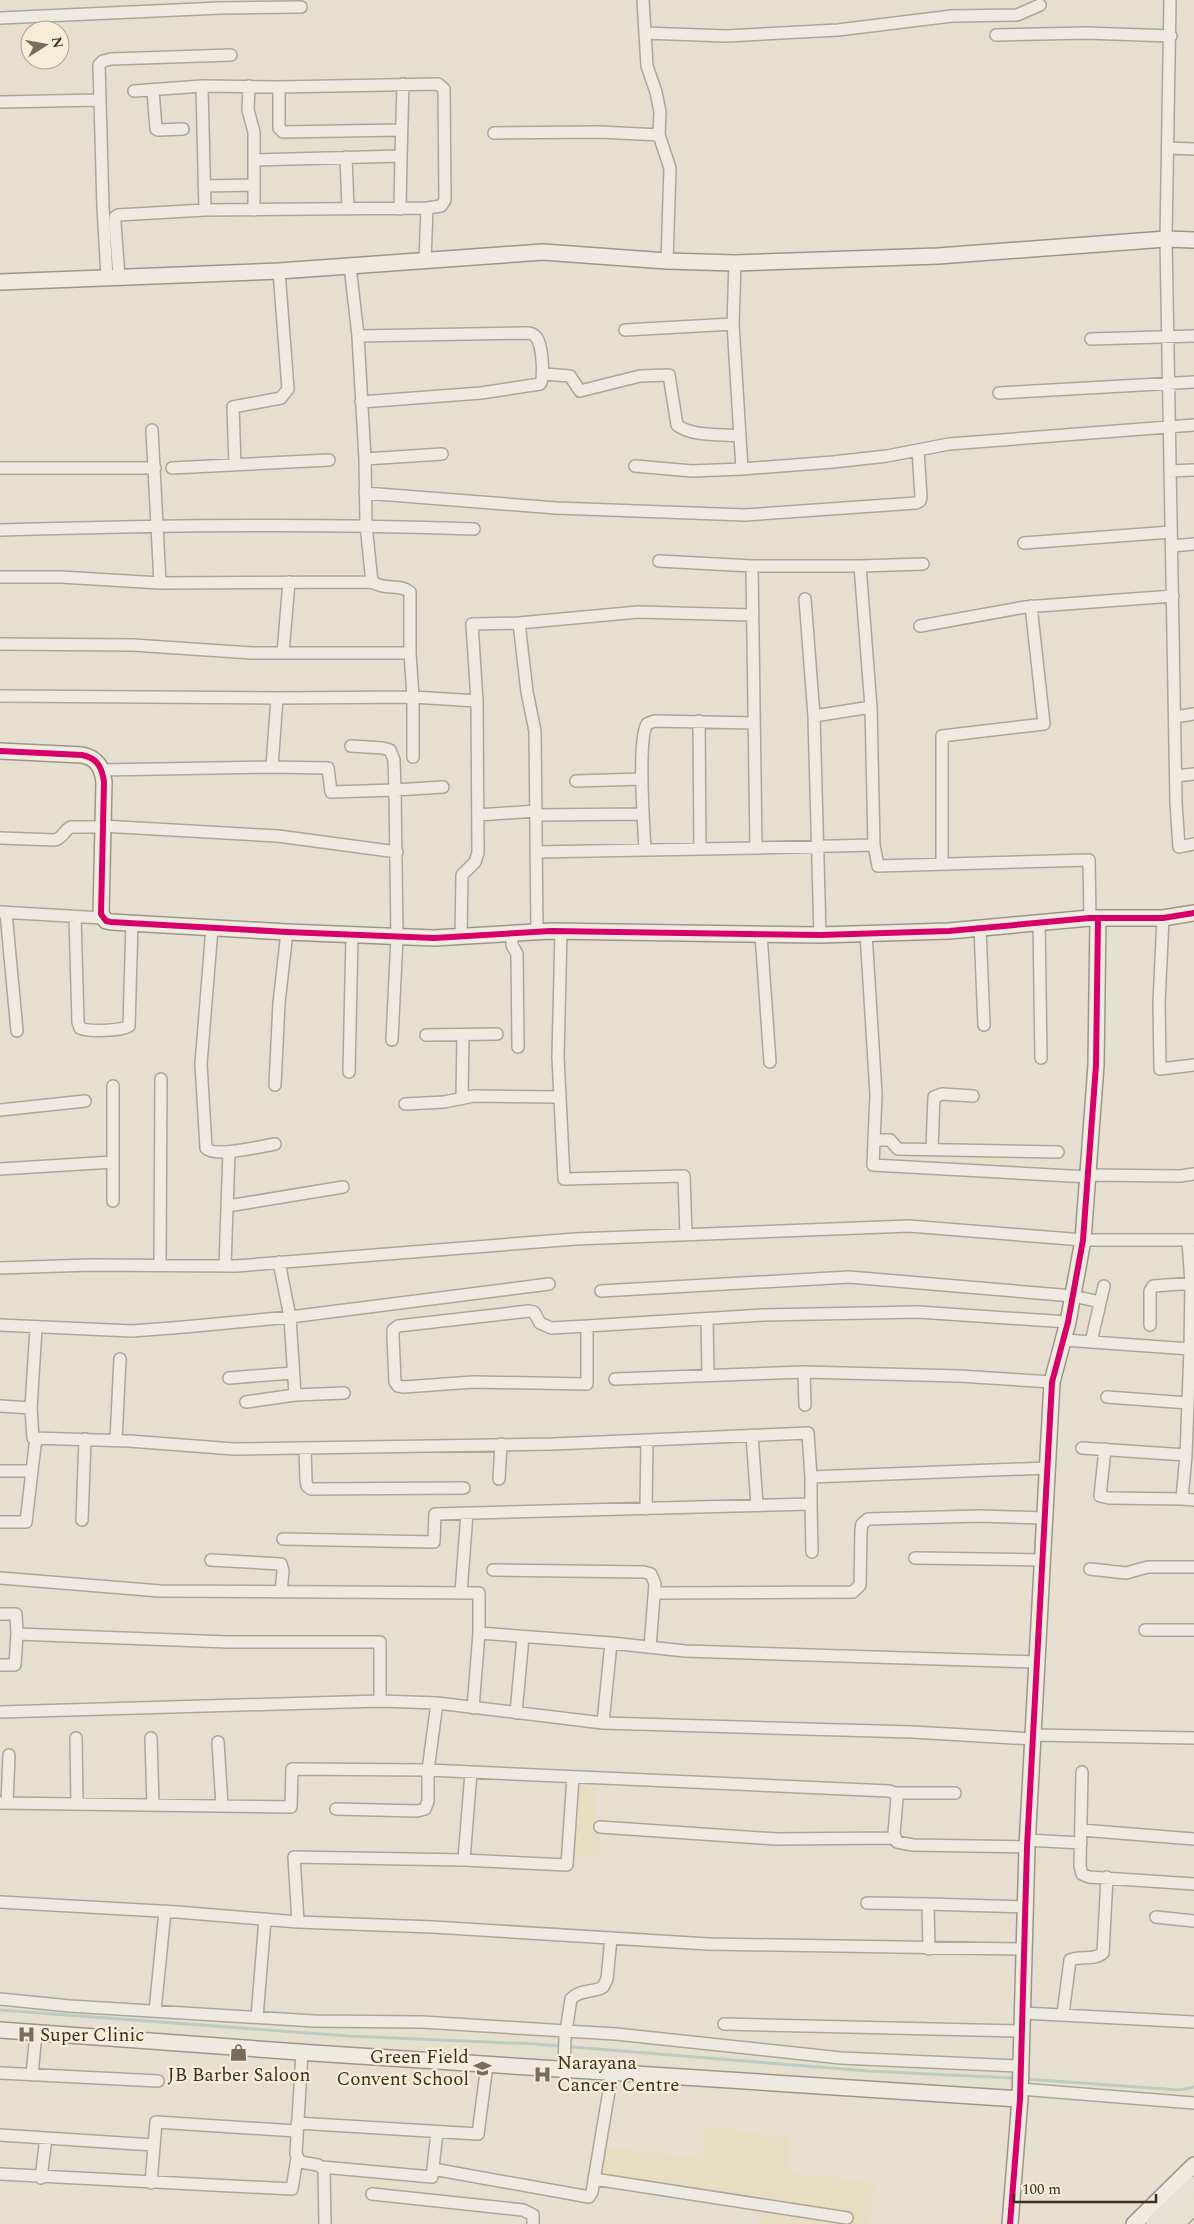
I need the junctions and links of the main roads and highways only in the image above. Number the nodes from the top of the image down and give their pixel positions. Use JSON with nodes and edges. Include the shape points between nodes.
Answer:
{"nodes":[{"id":1,"x":1194,"y":2186,"type":"edge"},
{"id":2,"x":1194,"y":2205,"type":"edge"},
{"id":3,"x":1155,"y":2224,"type":"edge"},
{"id":4,"x":1175,"y":2224,"type":"edge"}],
"edges":[{"from":1,"to":3,"type":"main road"},
{"from":2,"to":4,"type":"main road"}]}
